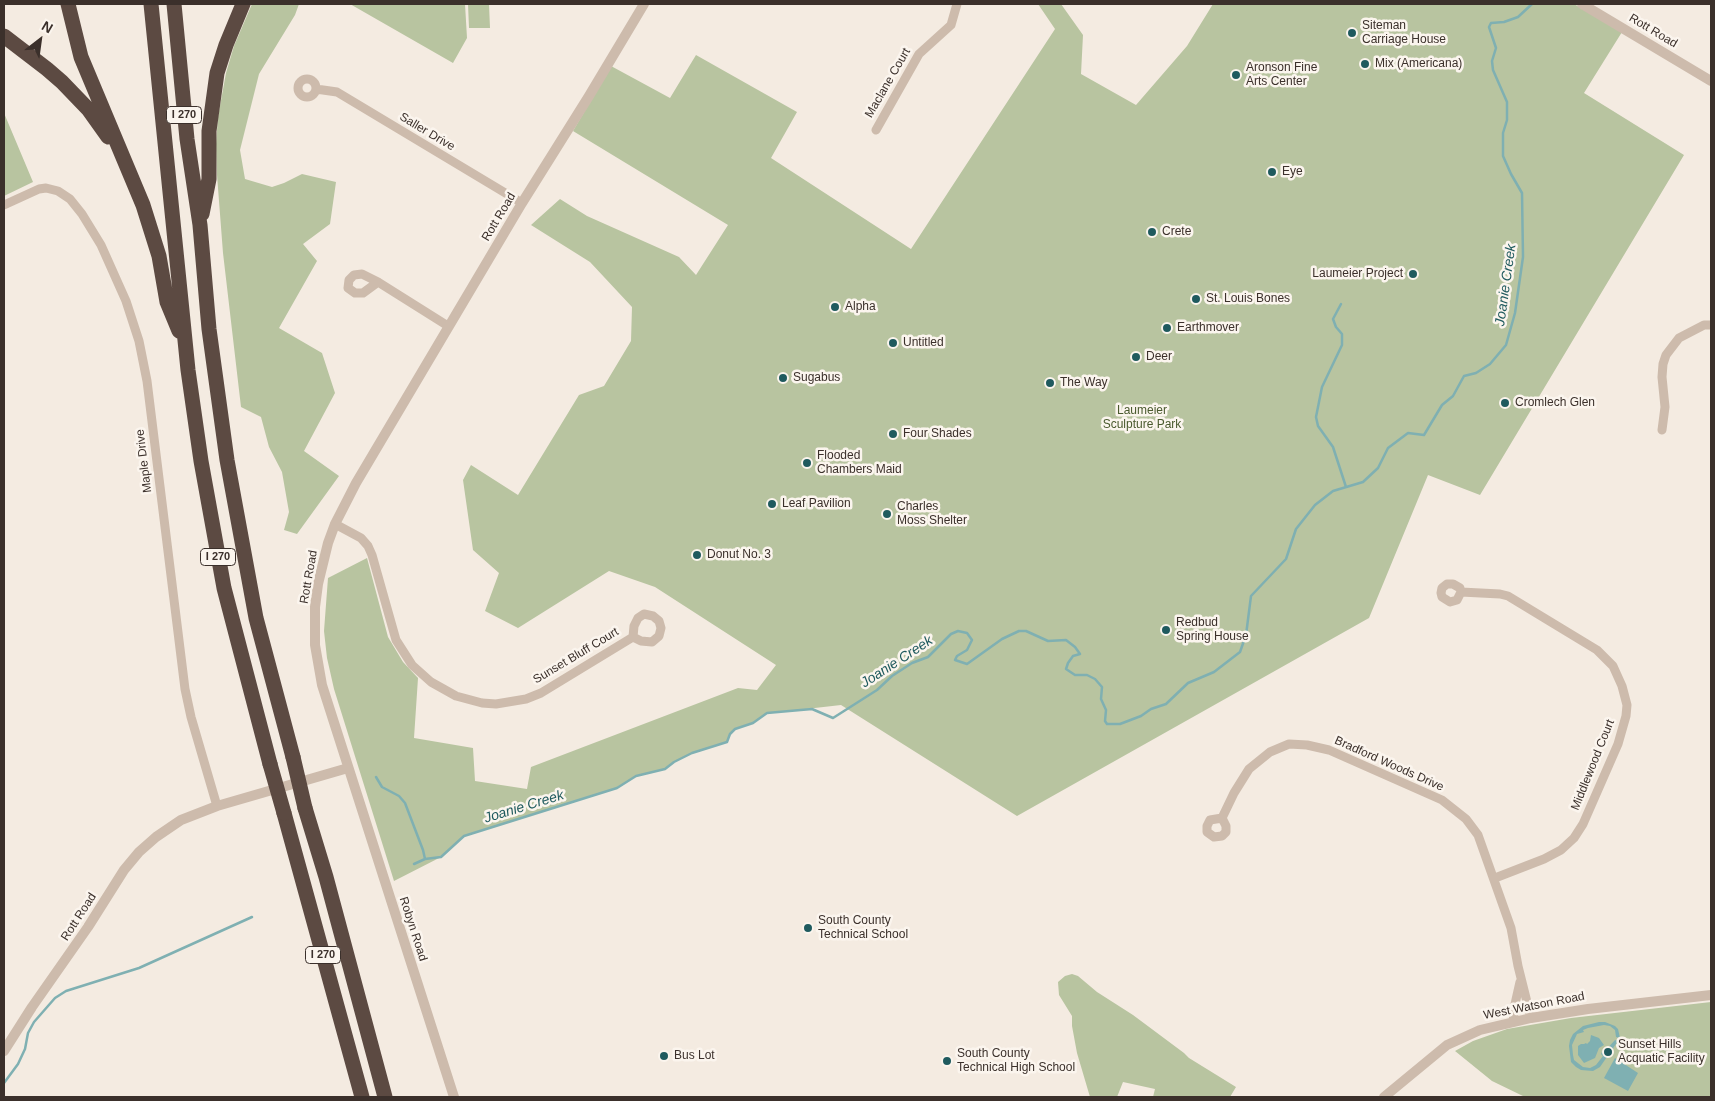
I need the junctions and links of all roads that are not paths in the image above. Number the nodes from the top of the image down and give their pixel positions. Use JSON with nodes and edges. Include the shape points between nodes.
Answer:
{"nodes":[{"id":1,"x":151,"y":4,"type":"edge"},
{"id":2,"x":174,"y":4,"type":"edge"},
{"id":3,"x":243,"y":4,"type":"edge"},
{"id":4,"x":644,"y":4,"type":"edge"},
{"id":5,"x":958,"y":4,"type":"edge"},
{"id":6,"x":1582,"y":4,"type":"edge"},
{"id":7,"x":68,"y":5,"type":"edge"},
{"id":8,"x":4,"y":36,"type":"edge"},
{"id":9,"x":1711,"y":81,"type":"edge"},
{"id":10,"x":316,"y":89,"type":"dead end"},
{"id":11,"x":876,"y":130,"type":"dead end"},
{"id":12,"x":122,"y":157,"type":"junction"},
{"id":13,"x":522,"y":203,"type":"junction"},
{"id":14,"x":4,"y":205,"type":"edge"},
{"id":15,"x":200,"y":225,"type":"junction"},
{"id":16,"x":378,"y":282,"type":"dead end"},
{"id":17,"x":1711,"y":325,"type":"edge"},
{"id":18,"x":448,"y":326,"type":"junction"},
{"id":19,"x":186,"y":346,"type":"junction"},
{"id":20,"x":1662,"y":430,"type":"dead end"},
{"id":21,"x":335,"y":524,"type":"junction"},
{"id":22,"x":1461,"y":592,"type":"dead end"},
{"id":23,"x":633,"y":636,"type":"dead end"},
{"id":24,"x":348,"y":768,"type":"junction"},
{"id":25,"x":217,"y":806,"type":"junction"},
{"id":26,"x":1222,"y":818,"type":"dead end"},
{"id":27,"x":1495,"y":878,"type":"junction"},
{"id":28,"x":1521,"y":979,"type":"junction"},
{"id":29,"x":1711,"y":995,"type":"edge"},
{"id":30,"x":1531,"y":1018,"type":"junction"},
{"id":31,"x":1513,"y":1022,"type":"junction"},
{"id":32,"x":4,"y":1051,"type":"edge"},
{"id":33,"x":362,"y":1097,"type":"edge"},
{"id":34,"x":385,"y":1097,"type":"edge"},
{"id":35,"x":454,"y":1097,"type":"edge"},
{"id":36,"x":1384,"y":1097,"type":"edge"}],
"edges":[{"from":1,"to":19,"type":"highway","number":"I 270"},
{"from":2,"to":15,"type":"highway","number":"I 270","via":[[187,139]]},
{"from":3,"to":15,"type":"highway","via":[[218,73],[209,131],[209,180]]},
{"from":4,"to":13,"type":"street","name":"Rott Road"},
{"from":5,"to":11,"type":"street","name":"Maclane Court","via":[[951,25],[919,54]]},
{"from":6,"to":9,"type":"street","name":"Rott Road"},
{"from":7,"to":12,"type":"highway","via":[[81,57]]},
{"from":8,"to":12,"type":"highway","via":[[76,95]]},
{"from":10,"to":13,"type":"street","name":"Saller Drive","via":[[337,92]]},
{"from":12,"to":19,"type":"highway","via":[[143,206],[159,256],[168,302]]},
{"from":13,"to":18,"type":"street","name":"Rott Road"},
{"from":14,"to":25,"type":"street","name":"Maple Drive","via":[[46,188],[70,199],[101,245],[126,301],[148,381],[185,689]]},
{"from":15,"to":34,"type":"highway","number":"I 270","bridge":true,"via":[[221,417],[256,618]]},
{"from":16,"to":18,"type":"street"},
{"from":17,"to":20,"type":"street","via":[[1704,325],[1679,338],[1666,355],[1662,377],[1665,407]]},
{"from":18,"to":21,"type":"street","name":"Rott Road"},
{"from":19,"to":33,"type":"highway","number":"I 270","bridge":true,"via":[[215,544],[235,631]]},
{"from":21,"to":23,"type":"street","name":"Sunset Bluff Court","via":[[361,538],[368,546],[396,640],[412,665],[431,682],[456,696],[482,703],[510,703],[526,699]]},
{"from":21,"to":24,"type":"street","name":"Rott Road","via":[[318,584],[315,645],[322,685]]},
{"from":22,"to":27,"type":"street","name":"Middlewood Court","via":[[1508,596],[1597,650],[1613,666],[1627,705],[1618,744],[1574,838],[1544,859]]},
{"from":24,"to":25,"type":"street","name":"Rott Road"},
{"from":24,"to":35,"type":"street","name":"Robyn Road"},
{"from":25,"to":32,"type":"street","name":"Rott Road","via":[[166,829],[133,859]]},
{"from":26,"to":27,"type":"street","name":"Bradford Woods Drive","via":[[1243,777],[1255,763],[1279,747],[1307,745],[1337,753],[1442,800],[1458,811],[1478,835]]},
{"from":27,"to":28,"type":"street","name":"Bradford Woods Drive","via":[[1512,928]]},
{"from":28,"to":30,"type":"street","name":"Bradford Woods Drive"},
{"from":28,"to":31,"type":"street","name":"Bradford Woods Drive"},
{"from":29,"to":30,"type":"street","name":"West Watson Road"},
{"from":30,"to":31,"type":"street","name":"West Watson Road"},
{"from":31,"to":36,"type":"street","name":"West Watson Road","via":[[1480,1030],[1447,1045]]}]}
